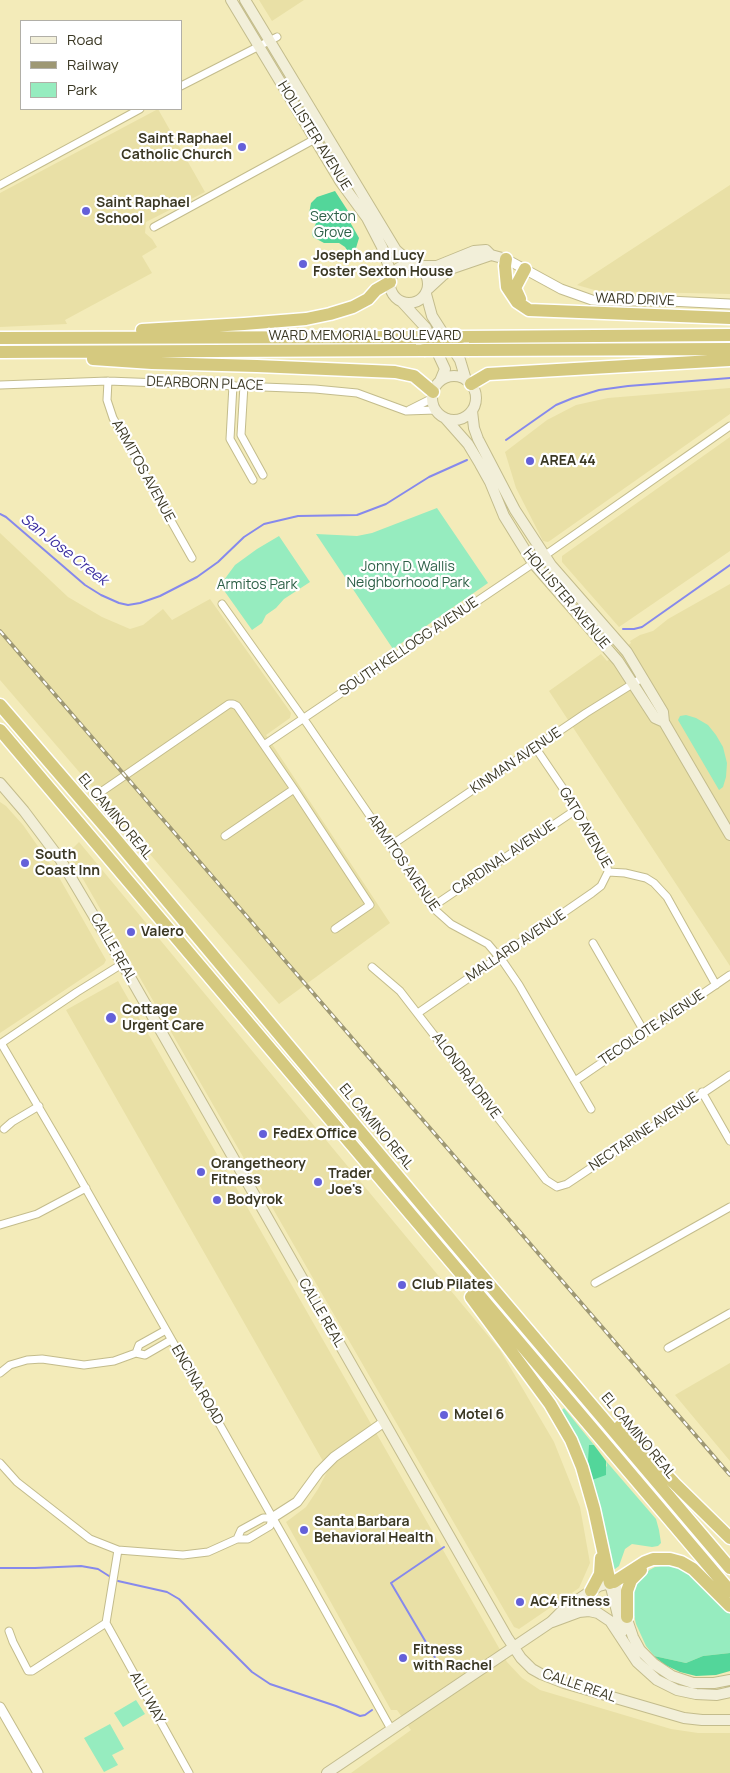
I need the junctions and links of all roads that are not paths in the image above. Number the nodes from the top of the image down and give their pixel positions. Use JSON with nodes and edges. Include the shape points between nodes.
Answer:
{"nodes":[{"id":1,"x":231,"y":0,"type":"edge"},
{"id":2,"x":246,"y":0,"type":"edge"},
{"id":3,"x":274,"y":39,"type":"junction"},
{"id":4,"x":258,"y":46,"type":"junction"},
{"id":5,"x":182,"y":85,"type":"edge"},
{"id":6,"x":138,"y":110,"type":"edge"},
{"id":7,"x":326,"y":134,"type":"junction"},
{"id":8,"x":316,"y":139,"type":"junction"},
{"id":9,"x":0,"y":185,"type":"edge"},
{"id":10,"x":154,"y":227,"type":"dead end"},
{"id":11,"x":491,"y":255,"type":"junction"},
{"id":12,"x":506,"y":259,"type":"junction"},
{"id":13,"x":415,"y":265,"type":"junction"},
{"id":14,"x":525,"y":269,"type":"junction"},
{"id":15,"x":391,"y":279,"type":"junction"},
{"id":16,"x":427,"y":291,"type":"junction"},
{"id":17,"x":402,"y":302,"type":"junction"},
{"id":18,"x":730,"y":304,"type":"edge"},
{"id":19,"x":534,"y":310,"type":"junction"},
{"id":20,"x":730,"y":318,"type":"edge"},
{"id":21,"x":730,"y":335,"type":"edge"},
{"id":22,"x":0,"y":338,"type":"edge"},
{"id":23,"x":60,"y":338,"type":"junction"},
{"id":24,"x":730,"y":349,"type":"edge"},
{"id":25,"x":0,"y":352,"type":"edge"},
{"id":26,"x":34,"y":352,"type":"junction"},
{"id":27,"x":730,"y":360,"type":"edge"},
{"id":28,"x":108,"y":380,"type":"junction"},
{"id":29,"x":469,"y":382,"type":"junction"},
{"id":30,"x":0,"y":385,"type":"edge"},
{"id":31,"x":232,"y":385,"type":"junction"},
{"id":32,"x":244,"y":385,"type":"junction"},
{"id":33,"x":435,"y":390,"type":"junction"},
{"id":34,"x":436,"y":410,"type":"junction"},
{"id":35,"x":472,"y":410,"type":"junction"},
{"id":36,"x":406,"y":411,"type":"junction"},
{"id":37,"x":446,"y":418,"type":"junction"},
{"id":38,"x":730,"y":426,"type":"edge"},
{"id":39,"x":484,"y":462,"type":"junction"},
{"id":40,"x":263,"y":474,"type":"dead end"},
{"id":41,"x":253,"y":480,"type":"dead end"},
{"id":42,"x":544,"y":556,"type":"junction"},
{"id":43,"x":192,"y":558,"type":"dead end"},
{"id":44,"x":533,"y":563,"type":"junction"},
{"id":45,"x":222,"y":604,"type":"dead end"},
{"id":46,"x":638,"y":680,"type":"junction"},
{"id":47,"x":0,"y":705,"type":"edge"},
{"id":48,"x":304,"y":719,"type":"junction"},
{"id":49,"x":0,"y":730,"type":"edge"},
{"id":50,"x":264,"y":745,"type":"junction"},
{"id":51,"x":535,"y":747,"type":"junction"},
{"id":52,"x":0,"y":783,"type":"edge"},
{"id":53,"x":294,"y":789,"type":"junction"},
{"id":54,"x":98,"y":794,"type":"dead end"},
{"id":55,"x":577,"y":809,"type":"junction"},
{"id":56,"x":730,"y":835,"type":"edge"},
{"id":57,"x":225,"y":836,"type":"dead end"},
{"id":58,"x":390,"y":846,"type":"junction"},
{"id":59,"x":608,"y":872,"type":"junction"},
{"id":60,"x":432,"y":907,"type":"junction"},
{"id":61,"x":335,"y":929,"type":"dead end"},
{"id":62,"x":593,"y":943,"type":"dead end"},
{"id":63,"x":499,"y":957,"type":"junction"},
{"id":64,"x":122,"y":964,"type":"junction"},
{"id":65,"x":372,"y":967,"type":"dead end"},
{"id":66,"x":730,"y":975,"type":"edge"},
{"id":67,"x":716,"y":984,"type":"junction"},
{"id":68,"x":418,"y":1013,"type":"junction"},
{"id":69,"x":645,"y":1033,"type":"junction"},
{"id":70,"x":1,"y":1043,"type":"edge"},
{"id":71,"x":730,"y":1075,"type":"edge"},
{"id":72,"x":575,"y":1080,"type":"junction"},
{"id":73,"x":702,"y":1092,"type":"junction"},
{"id":74,"x":39,"y":1106,"type":"junction"},
{"id":75,"x":591,"y":1109,"type":"dead end"},
{"id":76,"x":4,"y":1130,"type":"dead end"},
{"id":77,"x":730,"y":1141,"type":"edge"},
{"id":78,"x":557,"y":1186,"type":"joint"},
{"id":79,"x":86,"y":1188,"type":"junction"},
{"id":80,"x":730,"y":1207,"type":"edge"},
{"id":81,"x":0,"y":1225,"type":"edge"},
{"id":82,"x":455,"y":1266,"type":"junction"},
{"id":83,"x":595,"y":1283,"type":"dead end"},
{"id":84,"x":730,"y":1313,"type":"edge"},
{"id":85,"x":166,"y":1330,"type":"junction"},
{"id":86,"x":171,"y":1340,"type":"junction"},
{"id":87,"x":668,"y":1348,"type":"dead end"},
{"id":88,"x":136,"y":1353,"type":"junction"},
{"id":89,"x":558,"y":1365,"type":"junction"},
{"id":90,"x":0,"y":1373,"type":"edge"},
{"id":91,"x":384,"y":1422,"type":"junction"},
{"id":92,"x":0,"y":1463,"type":"edge"},
{"id":93,"x":587,"y":1485,"type":"junction"},
{"id":94,"x":272,"y":1518,"type":"junction"},
{"id":95,"x":730,"y":1538,"type":"edge"},
{"id":96,"x":237,"y":1539,"type":"junction"},
{"id":97,"x":118,"y":1550,"type":"junction"},
{"id":98,"x":670,"y":1559,"type":"junction"},
{"id":99,"x":730,"y":1568,"type":"edge"},
{"id":100,"x":612,"y":1583,"type":"junction"},
{"id":101,"x":591,"y":1591,"type":"junction"},
{"id":102,"x":730,"y":1591,"type":"edge"},
{"id":103,"x":730,"y":1606,"type":"edge"},
{"id":104,"x":627,"y":1617,"type":"junction"},
{"id":105,"x":551,"y":1622,"type":"junction"},
{"id":106,"x":106,"y":1623,"type":"junction"},
{"id":107,"x":9,"y":1631,"type":"dead end"},
{"id":108,"x":626,"y":1645,"type":"junction"},
{"id":109,"x":513,"y":1647,"type":"junction"},
{"id":110,"x":730,"y":1680,"type":"edge"},
{"id":111,"x":730,"y":1692,"type":"edge"},
{"id":112,"x":0,"y":1707,"type":"edge"},
{"id":113,"x":730,"y":1720,"type":"edge"},
{"id":114,"x":391,"y":1729,"type":"junction"},
{"id":115,"x":38,"y":1773,"type":"edge"},
{"id":116,"x":188,"y":1773,"type":"edge"},
{"id":117,"x":327,"y":1773,"type":"edge"}],
"edges":[{"from":1,"to":4,"type":"main road","name":"HOLLISTER AVENUE"},
{"from":2,"to":3,"type":"main road","name":"HOLLISTER AVENUE"},
{"from":3,"to":4,"type":"street"},
{"from":3,"to":7,"type":"main road","name":"HOLLISTER AVENUE"},
{"from":4,"to":5,"type":"street"},
{"from":4,"to":8,"type":"main road","name":"HOLLISTER AVENUE"},
{"from":6,"to":9,"type":"street"},
{"from":7,"to":8,"type":"street"},
{"from":7,"to":13,"type":"main road","name":"HOLLISTER AVENUE","via":[[396,250]]},
{"from":8,"to":10,"type":"street"},
{"from":8,"to":15,"type":"main road","name":"HOLLISTER AVENUE","via":[[340,181],[367,218],[382,247]]},
{"from":11,"to":12,"type":"main road","name":"WARD DRIVE"},
{"from":11,"to":13,"type":"main road","name":"WARD DRIVE","via":[[486,250],[474,251],[437,266]]},
{"from":11,"to":16,"type":"main road","via":[[453,268]]},
{"from":12,"to":14,"type":"street","name":"WARD DRIVE"},
{"from":12,"to":19,"type":"highway","via":[[505,278],[510,294],[523,307]]},
{"from":13,"to":15,"type":"main road","via":[[400,266]]},
{"from":13,"to":16,"type":"main road","via":[[427,275]]},
{"from":14,"to":18,"type":"street","name":"WARD DRIVE","via":[[561,289],[592,300]]},
{"from":14,"to":19,"type":"highway","via":[[515,288],[519,298]]},
{"from":15,"to":17,"type":"main road","via":[[392,294]]},
{"from":15,"to":23,"type":"highway","via":[[368,299],[330,314],[306,319],[94,331]]},
{"from":16,"to":17,"type":"main road","via":[[416,302]]},
{"from":16,"to":29,"type":"main road","via":[[432,316],[460,360]]},
{"from":17,"to":33,"type":"main road","via":[[426,328],[445,369]]},
{"from":19,"to":20,"type":"highway"},
{"from":21,"to":23,"type":"highway","name":"WARD MEMORIAL BOULEVARD","bridge":true},
{"from":22,"to":23,"type":"highway","name":"WARD MEMORIAL BOULEVARD"},
{"from":24,"to":26,"type":"highway","name":"WARD MEMORIAL BOULEVARD","bridge":true},
{"from":25,"to":26,"type":"highway","name":"WARD MEMORIAL BOULEVARD"},
{"from":26,"to":33,"type":"highway","via":[[152,363],[395,372],[414,376]]},
{"from":27,"to":29,"type":"highway","via":[[488,374]]},
{"from":28,"to":30,"type":"street","name":"DEARBORN PLACE"},
{"from":28,"to":31,"type":"street","name":"DEARBORN PLACE"},
{"from":28,"to":43,"type":"street","name":"ARMITOS AVENUE","via":[[107,400],[113,418]]},
{"from":29,"to":33,"type":"main road","via":[[453,376]]},
{"from":29,"to":35,"type":"main road","via":[[476,397]]},
{"from":31,"to":32,"type":"street","name":"DEARBORN PLACE"},
{"from":31,"to":41,"type":"street","via":[[230,439]]},
{"from":32,"to":36,"type":"street","name":"DEARBORN PLACE","via":[[357,393]]},
{"from":32,"to":40,"type":"street","via":[[242,435]]},
{"from":33,"to":34,"type":"main road"},
{"from":33,"to":36,"type":"street"},
{"from":34,"to":36,"type":"street","name":"DEARBORN PLACE"},
{"from":34,"to":37,"type":"main road"},
{"from":35,"to":37,"type":"main road","via":[[460,419]]},
{"from":35,"to":39,"type":"main road","name":"HOLLISTER AVENUE"},
{"from":37,"to":39,"type":"main road","name":"HOLLISTER AVENUE"},
{"from":38,"to":42,"type":"street","name":"SOUTH KELLOGG AVENUE"},
{"from":39,"to":42,"type":"main road","name":"HOLLISTER AVENUE"},
{"from":39,"to":44,"type":"main road","name":"HOLLISTER AVENUE","via":[[504,516]]},
{"from":42,"to":44,"type":"street","name":"SOUTH KELLOGG AVENUE"},
{"from":42,"to":46,"type":"main road","name":"HOLLISTER AVENUE","via":[[627,652]]},
{"from":44,"to":46,"type":"main road","name":"HOLLISTER AVENUE"},
{"from":44,"to":48,"type":"street","name":"SOUTH KELLOGG AVENUE"},
{"from":45,"to":48,"type":"street","name":"ARMITOS AVENUE"},
{"from":46,"to":51,"type":"street","name":"KINMAN AVENUE"},
{"from":46,"to":56,"type":"main road","name":"HOLLISTER AVENUE","via":[[663,712],[664,722]]},
{"from":47,"to":89,"type":"highway","name":"EL CAMINO REAL"},
{"from":48,"to":50,"type":"street","name":"SOUTH KELLOGG AVENUE"},
{"from":48,"to":58,"type":"street","name":"ARMITOS AVENUE"},
{"from":49,"to":82,"type":"highway","name":"EL CAMINO REAL"},
{"from":50,"to":53,"type":"street"},
{"from":50,"to":54,"type":"street","via":[[237,706],[229,704]]},
{"from":51,"to":55,"type":"street","name":"GATO AVENUE"},
{"from":51,"to":58,"type":"street","name":"KINMAN AVENUE"},
{"from":52,"to":64,"type":"main road","name":"CALLE REAL","via":[[60,859]]},
{"from":53,"to":57,"type":"street"},
{"from":53,"to":61,"type":"street","via":[[370,905]]},
{"from":55,"to":59,"type":"street","name":"GATO AVENUE","via":[[606,862]]},
{"from":55,"to":60,"type":"street","name":"CARDINAL AVENUE"},
{"from":58,"to":60,"type":"street","name":"ARMITOS AVENUE"},
{"from":59,"to":63,"type":"street","name":"MALLARD AVENUE","via":[[601,886]]},
{"from":59,"to":67,"type":"street","name":"GATO AVENUE","via":[[625,873],[654,882],[667,897]]},
{"from":60,"to":63,"type":"street","name":"ARMITOS AVENUE","via":[[451,924],[488,944]]},
{"from":62,"to":69,"type":"street"},
{"from":63,"to":68,"type":"street","name":"MALLARD AVENUE"},
{"from":63,"to":72,"type":"street","name":"ARMITOS AVENUE"},
{"from":64,"to":70,"type":"street"},
{"from":64,"to":91,"type":"main road","name":"CALLE REAL"},
{"from":65,"to":68,"type":"street","name":"ALONDRA DRIVE","via":[[400,991]]},
{"from":66,"to":67,"type":"street","name":"TECOLOTE AVENUE"},
{"from":67,"to":69,"type":"street","name":"TECOLOTE AVENUE"},
{"from":68,"to":78,"type":"street","name":"ALONDRA DRIVE","via":[[546,1180]]},
{"from":69,"to":72,"type":"street","name":"TECOLOTE AVENUE"},
{"from":70,"to":74,"type":"street","name":"ENCINA ROAD"},
{"from":71,"to":73,"type":"street","name":"NECTARINE AVENUE"},
{"from":72,"to":75,"type":"street","name":"ARMITOS AVENUE"},
{"from":73,"to":77,"type":"street"},
{"from":73,"to":78,"type":"street","name":"NECTARINE AVENUE","via":[[567,1184]]},
{"from":74,"to":76,"type":"street"},
{"from":74,"to":79,"type":"street","name":"ENCINA ROAD"},
{"from":79,"to":81,"type":"street","via":[[37,1214]]},
{"from":79,"to":85,"type":"street","name":"ENCINA ROAD"},
{"from":80,"to":83,"type":"street"},
{"from":82,"to":93,"type":"highway","via":[[470,1294],[559,1418],[575,1449]]},
{"from":82,"to":102,"type":"highway","name":"EL CAMINO REAL"},
{"from":84,"to":87,"type":"street"},
{"from":85,"to":86,"type":"street","name":"ENCINA ROAD"},
{"from":85,"to":88,"type":"street","via":[[139,1345]]},
{"from":86,"to":88,"type":"street","via":[[145,1355]]},
{"from":86,"to":94,"type":"street","name":"ENCINA ROAD"},
{"from":88,"to":90,"type":"street","via":[[114,1361],[84,1365],[27,1360],[10,1365]]},
{"from":89,"to":95,"type":"highway","via":[[575,1376]]},
{"from":89,"to":99,"type":"highway","name":"EL CAMINO REAL"},
{"from":91,"to":94,"type":"street","via":[[334,1457],[298,1502]]},
{"from":91,"to":109,"type":"main road","name":"CALLE REAL"},
{"from":92,"to":97,"type":"street","via":[[17,1482],[90,1539]]},
{"from":93,"to":100,"type":"highway"},
{"from":93,"to":101,"type":"highway","via":[[601,1564],[600,1574]]},
{"from":94,"to":96,"type":"street","via":[[263,1518],[241,1530]]},
{"from":94,"to":96,"type":"street","via":[[270,1526],[248,1539]]},
{"from":94,"to":114,"type":"street","name":"ENCINA ROAD"},
{"from":96,"to":97,"type":"street","via":[[215,1550],[197,1554]]},
{"from":97,"to":106,"type":"street"},
{"from":98,"to":100,"type":"highway","via":[[645,1562]]},
{"from":98,"to":103,"type":"highway","via":[[693,1569]]},
{"from":98,"to":104,"type":"highway","via":[[647,1566],[634,1577],[627,1591]]},
{"from":100,"to":101,"type":"main road"},
{"from":100,"to":104,"type":"main road"},
{"from":100,"to":108,"type":"main road"},
{"from":101,"to":105,"type":"main road"},
{"from":104,"to":110,"type":"main road","via":[[640,1650],[663,1671],[693,1683]]},
{"from":105,"to":108,"type":"main road","via":[[579,1612],[598,1613],[610,1621]]},
{"from":105,"to":109,"type":"main road"},
{"from":106,"to":107,"type":"street","via":[[32,1671],[28,1671]]},
{"from":106,"to":116,"type":"street","name":"ALLI WAY"},
{"from":108,"to":111,"type":"main road","via":[[643,1669],[669,1687],[704,1695]]},
{"from":109,"to":113,"type":"main road","name":"CALLE REAL","via":[[532,1668],[552,1680],[684,1718]]},
{"from":109,"to":114,"type":"main road"},
{"from":112,"to":115,"type":"street"},
{"from":114,"to":117,"type":"main road"}]}
